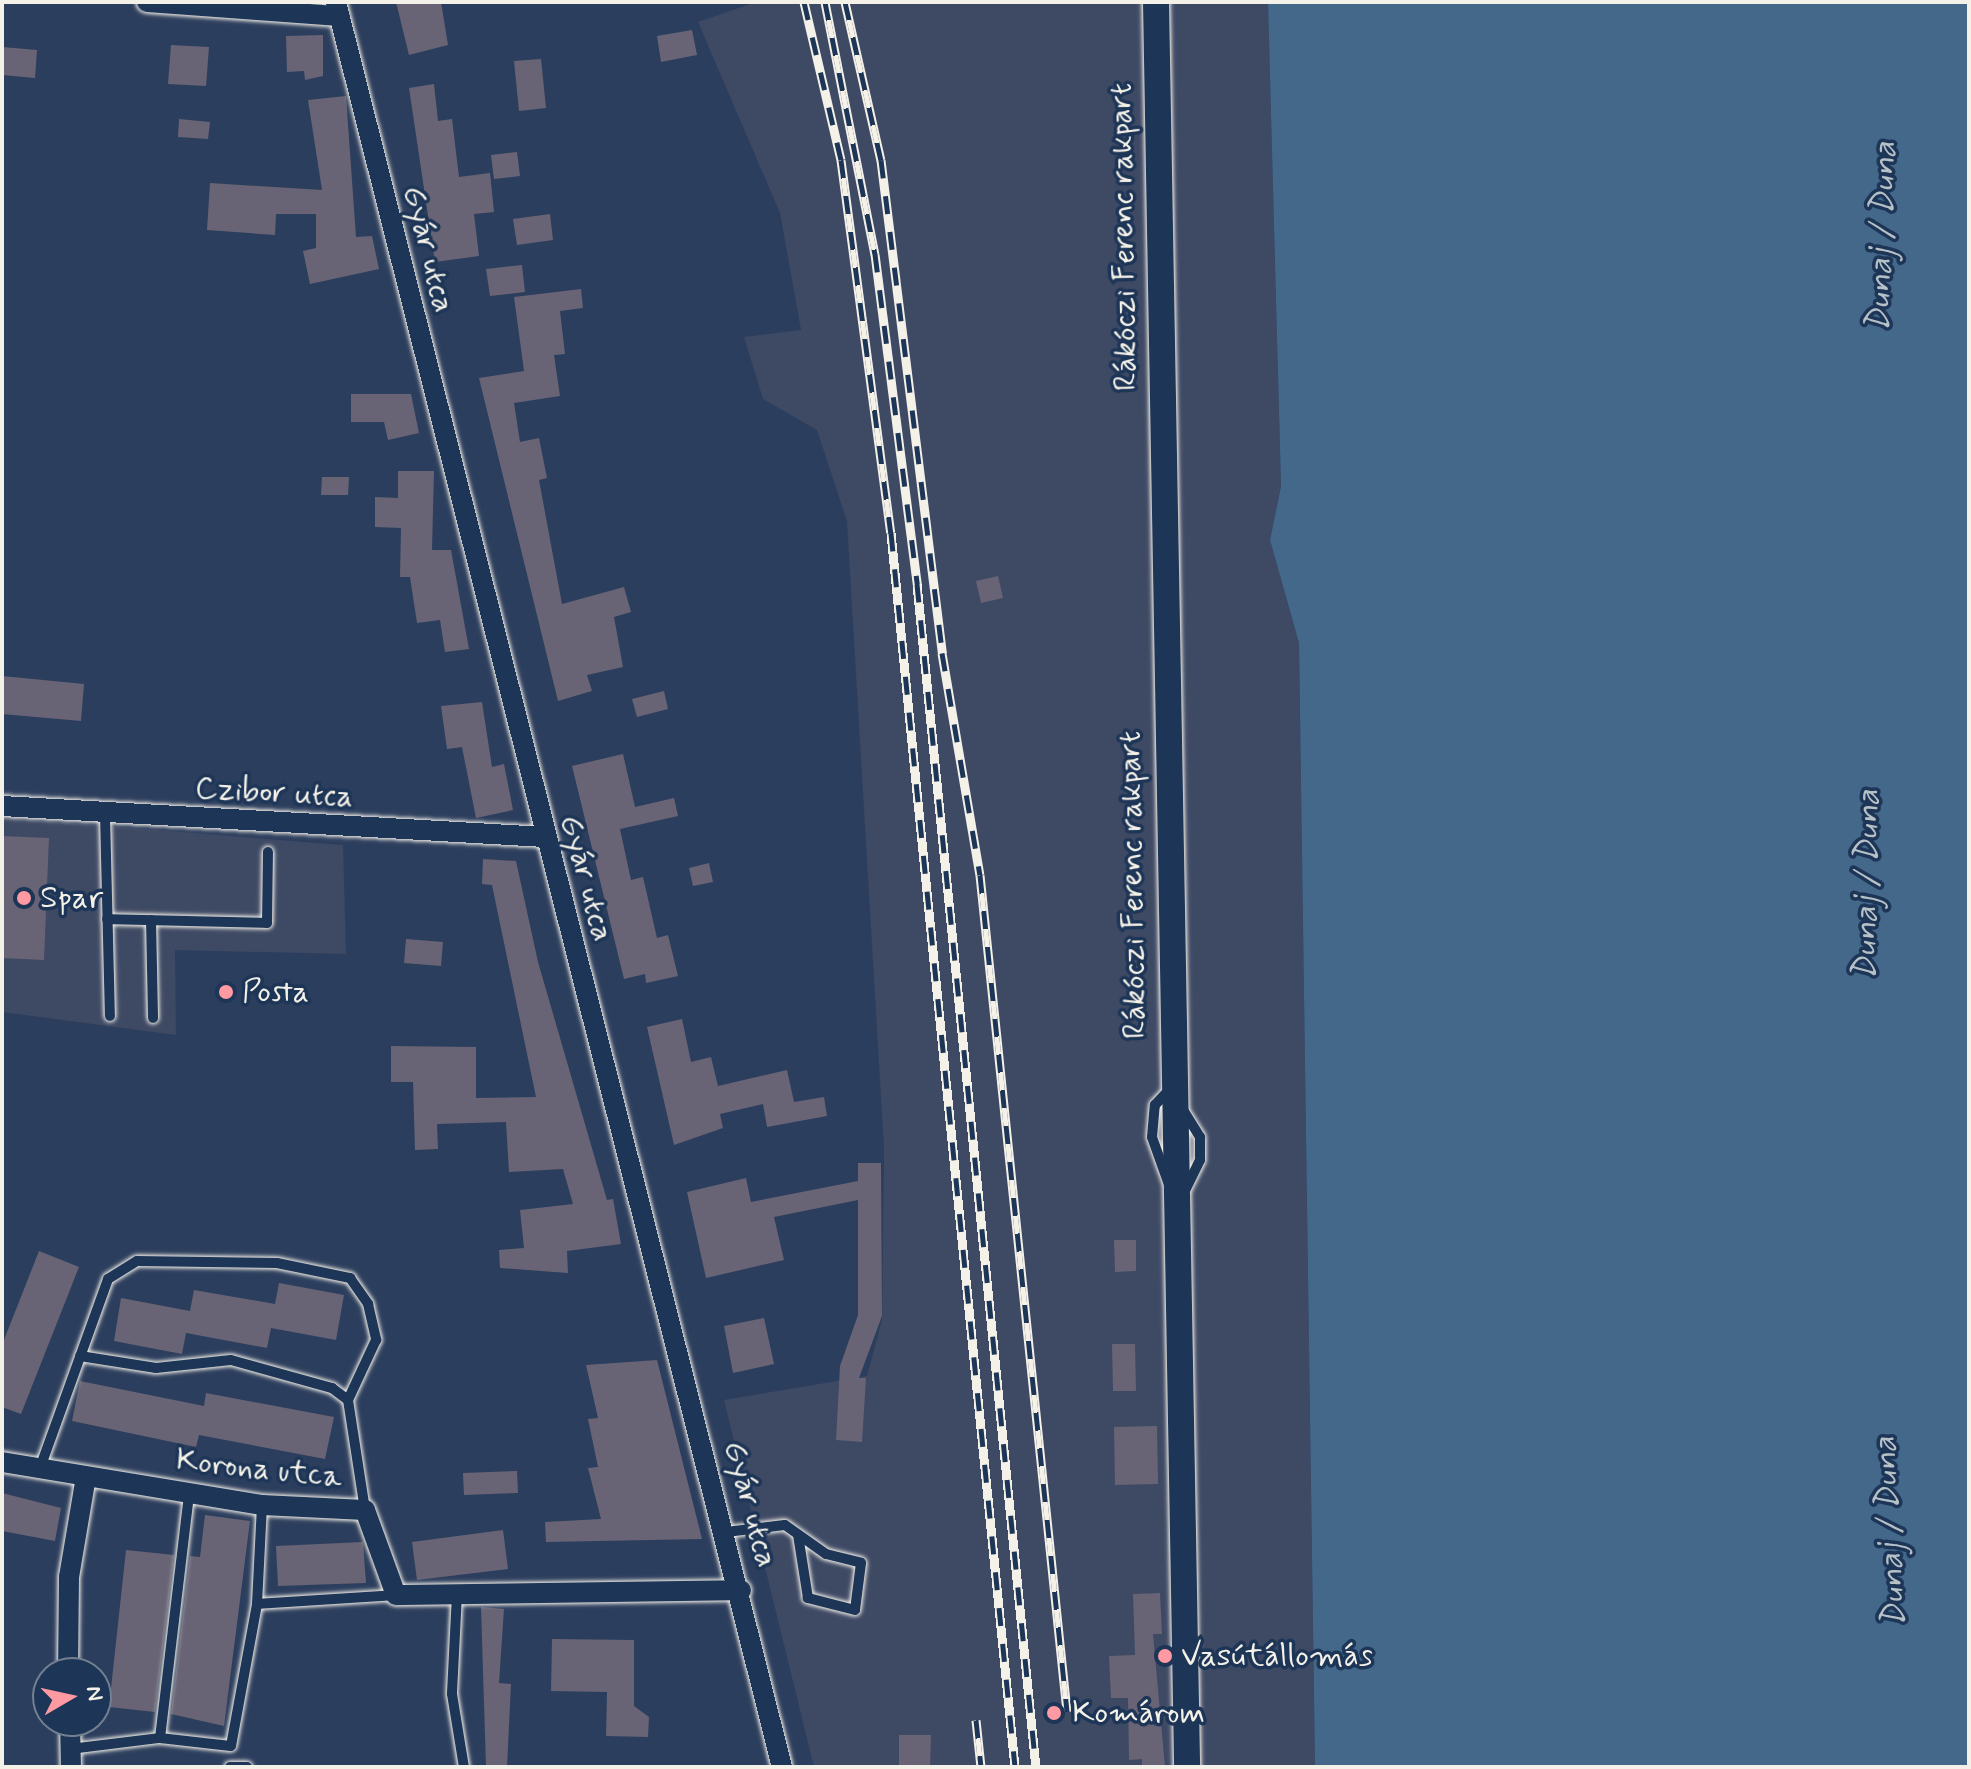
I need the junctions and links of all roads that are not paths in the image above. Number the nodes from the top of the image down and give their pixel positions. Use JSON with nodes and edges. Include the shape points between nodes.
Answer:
{"nodes":[{"id":1,"x":147,"y":2,"type":"edge"},
{"id":2,"x":1156,"y":2,"type":"edge"},
{"id":3,"x":338,"y":9,"type":"edge"},
{"id":4,"x":2,"y":806,"type":"edge"},
{"id":5,"x":105,"y":815,"type":"junction"},
{"id":6,"x":544,"y":837,"type":"junction"},
{"id":7,"x":268,"y":852,"type":"dead end"},
{"id":8,"x":107,"y":919,"type":"junction"},
{"id":9,"x":151,"y":920,"type":"junction"},
{"id":10,"x":110,"y":1016,"type":"dead end"},
{"id":11,"x":153,"y":1018,"type":"dead end"},
{"id":12,"x":80,"y":1356,"type":"junction"},
{"id":13,"x":348,"y":1400,"type":"junction"},
{"id":14,"x":2,"y":1462,"type":"edge"},
{"id":15,"x":40,"y":1468,"type":"junction"},
{"id":16,"x":86,"y":1477,"type":"junction"},
{"id":17,"x":189,"y":1493,"type":"junction"},
{"id":18,"x":262,"y":1505,"type":"junction"},
{"id":19,"x":365,"y":1510,"type":"junction"},
{"id":20,"x":726,"y":1532,"type":"junction"},
{"id":21,"x":798,"y":1535,"type":"junction"},
{"id":22,"x":741,"y":1590,"type":"junction"},
{"id":23,"x":457,"y":1594,"type":"junction"},
{"id":24,"x":396,"y":1595,"type":"junction"},
{"id":25,"x":257,"y":1604,"type":"junction"},
{"id":26,"x":68,"y":1657,"type":"edge"},
{"id":27,"x":70,"y":1737,"type":"edge"},
{"id":28,"x":160,"y":1738,"type":"junction"},
{"id":29,"x":231,"y":1746,"type":"junction"},
{"id":30,"x":71,"y":1758,"type":"edge"},
{"id":31,"x":230,"y":1766,"type":"edge"},
{"id":32,"x":247,"y":1767,"type":"edge"},
{"id":33,"x":464,"y":1767,"type":"edge"},
{"id":34,"x":782,"y":1767,"type":"edge"},
{"id":35,"x":1187,"y":1767,"type":"edge"}],
"edges":[{"from":1,"to":3,"type":"street"},
{"from":2,"to":35,"type":"street","name":"Rákóczi Ferenc rakpart","via":[[1170,1089],[1177,1207]]},
{"from":3,"to":6,"type":"street","name":"Gyár utca"},
{"from":4,"to":5,"type":"street","name":"Czibor utca"},
{"from":5,"to":6,"type":"street","name":"Czibor utca"},
{"from":5,"to":8,"type":"lane"},
{"from":6,"to":20,"type":"street","name":"Gyár utca"},
{"from":7,"to":9,"type":"lane","via":[[267,923]]},
{"from":8,"to":9,"type":"lane"},
{"from":8,"to":10,"type":"lane"},
{"from":9,"to":11,"type":"lane"},
{"from":12,"to":13,"type":"lane","via":[[156,1368],[251,1362],[296,1373]]},
{"from":12,"to":13,"type":"lane","via":[[108,1279],[122,1265],[159,1260],[327,1268],[358,1287],[375,1323],[372,1353]]},
{"from":12,"to":15,"type":"lane"},
{"from":13,"to":19,"type":"lane"},
{"from":14,"to":15,"type":"street","name":"Korona utca"},
{"from":15,"to":16,"type":"street","name":"Korona utca"},
{"from":16,"to":17,"type":"street","name":"Korona utca"},
{"from":16,"to":26,"type":"street","via":[[69,1577]]},
{"from":17,"to":18,"type":"street","name":"Korona utca"},
{"from":17,"to":28,"type":"lane"},
{"from":18,"to":19,"type":"street","name":"Korona utca"},
{"from":18,"to":25,"type":"lane"},
{"from":19,"to":24,"type":"street","name":"Korona utca"},
{"from":20,"to":21,"type":"lane","via":[[769,1523]]},
{"from":20,"to":22,"type":"street","name":"Gyár utca"},
{"from":21,"to":21,"type":"lane","via":[[826,1554],[861,1563],[855,1610],[808,1598]]},
{"from":22,"to":23,"type":"street"},
{"from":22,"to":34,"type":"street","name":"Gyár utca"},
{"from":23,"to":24,"type":"street"},
{"from":23,"to":33,"type":"lane","via":[[452,1694]]},
{"from":24,"to":25,"type":"lane"},
{"from":25,"to":29,"type":"lane"},
{"from":27,"to":30,"type":"street"},
{"from":28,"to":29,"type":"lane"},
{"from":28,"to":30,"type":"lane"},
{"from":29,"to":31,"type":"lane"},
{"from":31,"to":32,"type":"lane"}]}
